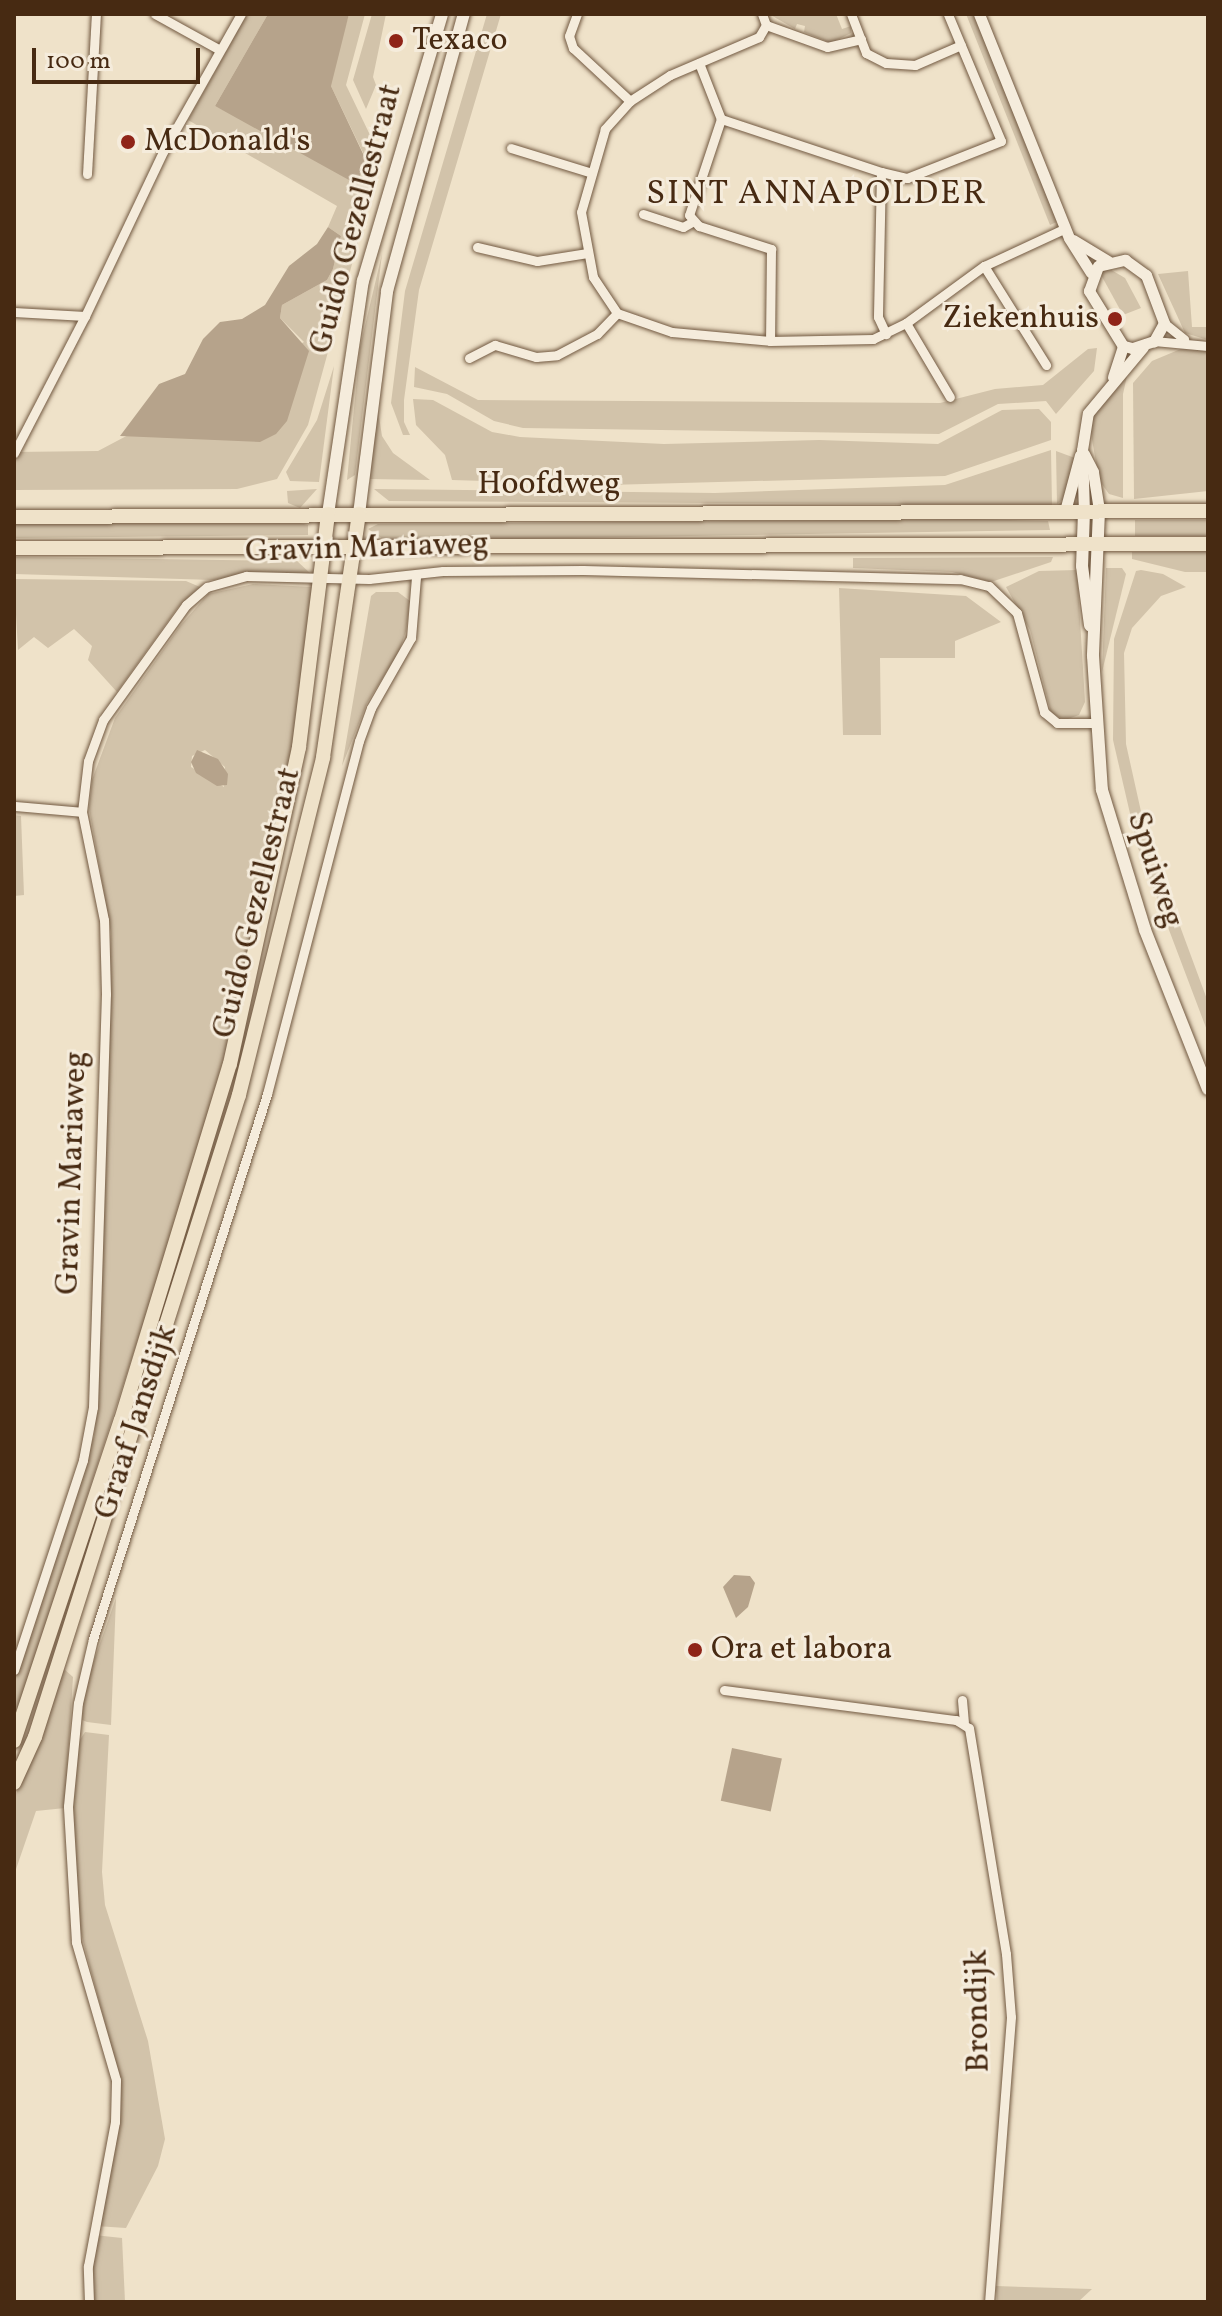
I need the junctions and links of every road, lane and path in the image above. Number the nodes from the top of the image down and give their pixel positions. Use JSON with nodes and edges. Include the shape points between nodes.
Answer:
{"nodes":[{"id":1,"x":96,"y":14,"type":"edge"},
{"id":2,"x":155,"y":14,"type":"edge"},
{"id":3,"x":241,"y":14,"type":"edge"},
{"id":4,"x":442,"y":14,"type":"edge"},
{"id":5,"x":464,"y":14,"type":"edge"},
{"id":6,"x":577,"y":14,"type":"edge"},
{"id":7,"x":762,"y":14,"type":"edge"},
{"id":8,"x":851,"y":14,"type":"edge"},
{"id":9,"x":948,"y":14,"type":"edge"},
{"id":10,"x":979,"y":14,"type":"edge"},
{"id":11,"x":766,"y":25,"type":"junction"},
{"id":12,"x":861,"y":39,"type":"junction"},
{"id":13,"x":961,"y":45,"type":"junction"},
{"id":14,"x":220,"y":50,"type":"junction"},
{"id":15,"x":699,"y":63,"type":"junction"},
{"id":16,"x":630,"y":101,"type":"junction"},
{"id":17,"x":721,"y":119,"type":"junction"},
{"id":18,"x":511,"y":148,"type":"dead end"},
{"id":19,"x":589,"y":172,"type":"junction"},
{"id":20,"x":881,"y":172,"type":"junction"},
{"id":21,"x":87,"y":174,"type":"dead end"},
{"id":22,"x":643,"y":214,"type":"dead end"},
{"id":23,"x":692,"y":222,"type":"junction"},
{"id":24,"x":1068,"y":233,"type":"junction"},
{"id":25,"x":477,"y":247,"type":"dead end"},
{"id":26,"x":587,"y":253,"type":"junction"},
{"id":27,"x":1108,"y":261,"type":"junction"},
{"id":28,"x":984,"y":266,"type":"junction"},
{"id":29,"x":1091,"y":273,"type":"junction"},
{"id":30,"x":14,"y":312,"type":"edge"},
{"id":31,"x":617,"y":313,"type":"junction"},
{"id":32,"x":85,"y":316,"type":"junction"},
{"id":33,"x":906,"y":323,"type":"junction"},
{"id":34,"x":1164,"y":323,"type":"junction"},
{"id":35,"x":886,"y":334,"type":"junction"},
{"id":36,"x":770,"y":341,"type":"junction"},
{"id":37,"x":1149,"y":344,"type":"junction"},
{"id":38,"x":1123,"y":346,"type":"junction"},
{"id":39,"x":1203,"y":346,"type":"edge"},
{"id":40,"x":469,"y":358,"type":"dead end"},
{"id":41,"x":1046,"y":365,"type":"dead end"},
{"id":42,"x":1111,"y":382,"type":"junction"},
{"id":43,"x":950,"y":397,"type":"dead end"},
{"id":44,"x":1082,"y":450,"type":"junction"},
{"id":45,"x":14,"y":453,"type":"edge"},
{"id":46,"x":1065,"y":511,"type":"junction"},
{"id":47,"x":1208,"y":511,"type":"edge"},
{"id":48,"x":1091,"y":512,"type":"junction"},
{"id":49,"x":328,"y":514,"type":"junction"},
{"id":50,"x":359,"y":514,"type":"junction"},
{"id":51,"x":14,"y":517,"type":"edge"},
{"id":52,"x":1208,"y":544,"type":"edge"},
{"id":53,"x":1091,"y":545,"type":"junction"},
{"id":54,"x":14,"y":548,"type":"edge"},
{"id":55,"x":324,"y":548,"type":"junction"},
{"id":56,"x":355,"y":549,"type":"junction"},
{"id":57,"x":416,"y":577,"type":"junction"},
{"id":58,"x":321,"y":579,"type":"junction"},
{"id":59,"x":351,"y":579,"type":"junction"},
{"id":60,"x":1094,"y":723,"type":"junction"},
{"id":61,"x":14,"y":806,"type":"edge"},
{"id":62,"x":82,"y":812,"type":"junction"},
{"id":63,"x":1208,"y":1089,"type":"edge"},
{"id":64,"x":14,"y":1670,"type":"edge"},
{"id":65,"x":724,"y":1690,"type":"dead end"},
{"id":66,"x":962,"y":1700,"type":"dead end"},
{"id":67,"x":964,"y":1722,"type":"junction"},
{"id":68,"x":14,"y":1741,"type":"edge"},
{"id":69,"x":14,"y":1783,"type":"edge"},
{"id":70,"x":89,"y":2302,"type":"edge"},
{"id":71,"x":989,"y":2302,"type":"edge"}],
"edges":[{"from":1,"to":21,"type":"street"},
{"from":2,"to":14,"type":"street"},
{"from":3,"to":14,"type":"street"},
{"from":4,"to":49,"type":"main road","name":"Guido Gezellestraat","via":[[363,281]]},
{"from":5,"to":50,"type":"main road","name":"Guido Gezellestraat","via":[[387,291]]},
{"from":6,"to":16,"type":"street","via":[[569,36],[573,48]]},
{"from":7,"to":11,"type":"street"},
{"from":8,"to":12,"type":"street"},
{"from":9,"to":13,"type":"street"},
{"from":10,"to":24,"type":"street"},
{"from":11,"to":12,"type":"street","via":[[827,47]]},
{"from":11,"to":15,"type":"street","via":[[759,37]]},
{"from":12,"to":13,"type":"street","via":[[866,53],[902,66]]},
{"from":13,"to":20,"type":"street","via":[[1001,141],[907,178]]},
{"from":14,"to":32,"type":"street","via":[[164,150]]},
{"from":15,"to":16,"type":"street"},
{"from":15,"to":17,"type":"street"},
{"from":16,"to":19,"type":"street","via":[[605,129]]},
{"from":17,"to":20,"type":"street"},
{"from":17,"to":23,"type":"street","via":[[689,215]]},
{"from":18,"to":19,"type":"street"},
{"from":19,"to":26,"type":"street","via":[[581,212]]},
{"from":20,"to":35,"type":"street","via":[[878,317]]},
{"from":22,"to":23,"type":"street","via":[[683,227]]},
{"from":23,"to":36,"type":"street","via":[[771,249]]},
{"from":24,"to":27,"type":"street"},
{"from":24,"to":28,"type":"street"},
{"from":24,"to":29,"type":"street"},
{"from":25,"to":26,"type":"street","via":[[537,261]]},
{"from":26,"to":31,"type":"street","via":[[593,277]]},
{"from":27,"to":29,"type":"street"},
{"from":27,"to":34,"type":"street","via":[[1125,260],[1146,275]]},
{"from":28,"to":33,"type":"street"},
{"from":28,"to":41,"type":"street"},
{"from":29,"to":38,"type":"street","via":[[1092,299]]},
{"from":30,"to":32,"type":"street"},
{"from":31,"to":36,"type":"street","via":[[672,332]]},
{"from":31,"to":40,"type":"street","via":[[597,334],[557,355],[536,357],[495,345]]},
{"from":32,"to":45,"type":"street"},
{"from":33,"to":35,"type":"street"},
{"from":33,"to":43,"type":"street"},
{"from":34,"to":37,"type":"street"},
{"from":34,"to":39,"type":"street"},
{"from":35,"to":36,"type":"street","via":[[873,339]]},
{"from":37,"to":38,"type":"street"},
{"from":37,"to":39,"type":"street"},
{"from":37,"to":42,"type":"street"},
{"from":38,"to":42,"type":"street"},
{"from":42,"to":44,"type":"street","via":[[1088,413]]},
{"from":44,"to":46,"type":"street"},
{"from":44,"to":48,"type":"street","via":[[1093,472]]},
{"from":46,"to":48,"type":"main road","name":"Hoofdweg"},
{"from":46,"to":50,"type":"main road","name":"Hoofdweg"},
{"from":47,"to":48,"type":"main road","name":"Hoofdweg"},
{"from":48,"to":53,"type":"main road"},
{"from":49,"to":50,"type":"main road","name":"Hoofdweg"},
{"from":49,"to":51,"type":"main road","name":"Hoofdweg"},
{"from":49,"to":55,"type":"main road","name":"Guido Gezellestraat"},
{"from":50,"to":56,"type":"main road","name":"Guido Gezellestraat"},
{"from":52,"to":53,"type":"main road","name":"Hoofdweg"},
{"from":53,"to":56,"type":"main road","name":"Hoofdweg"},
{"from":53,"to":60,"type":"main road","name":"Spuiweg"},
{"from":54,"to":55,"type":"main road","name":"Hoofdweg"},
{"from":55,"to":56,"type":"main road","name":"Hoofdweg"},
{"from":55,"to":58,"type":"main road","name":"Guido Gezellestraat"},
{"from":56,"to":59,"type":"main road","name":"Guido Gezellestraat"},
{"from":57,"to":59,"type":"street","name":"Gravin Mariaweg"},
{"from":57,"to":60,"type":"street","name":"Gravin Mariaweg","via":[[443,571],[583,570],[960,579],[989,586],[1017,613],[1044,712],[1057,723]]},
{"from":57,"to":70,"type":"street","name":"Graaf Jansdijk","via":[[411,638],[371,708],[359,741],[267,1094],[93,1639],[78,1703],[68,1806],[76,1942],[116,2080],[115,2122],[88,2266]]},
{"from":58,"to":59,"type":"street","name":"Gravin Mariaweg"},
{"from":58,"to":62,"type":"street","name":"Gravin Mariaweg","via":[[222,581],[186,605],[103,720],[88,761]]},
{"from":58,"to":68,"type":"main road","name":"Guido Gezellestraat","via":[[299,747],[230,1064],[121,1420]]},
{"from":59,"to":69,"type":"main road","name":"Guido Gezellestraat","via":[[323,757],[239,1095],[35,1737]]},
{"from":60,"to":63,"type":"main road","name":"Spuiweg","via":[[1102,790],[1121,853]]},
{"from":61,"to":62,"type":"street"},
{"from":62,"to":64,"type":"street","name":"Gravin Mariaweg","via":[[104,920],[106,994],[93,1407],[83,1460]]},
{"from":65,"to":67,"type":"street"},
{"from":66,"to":67,"type":"street","name":"Brondijk"},
{"from":67,"to":71,"type":"street","name":"Brondijk","via":[[996,1884],[1011,2017]]}]}
